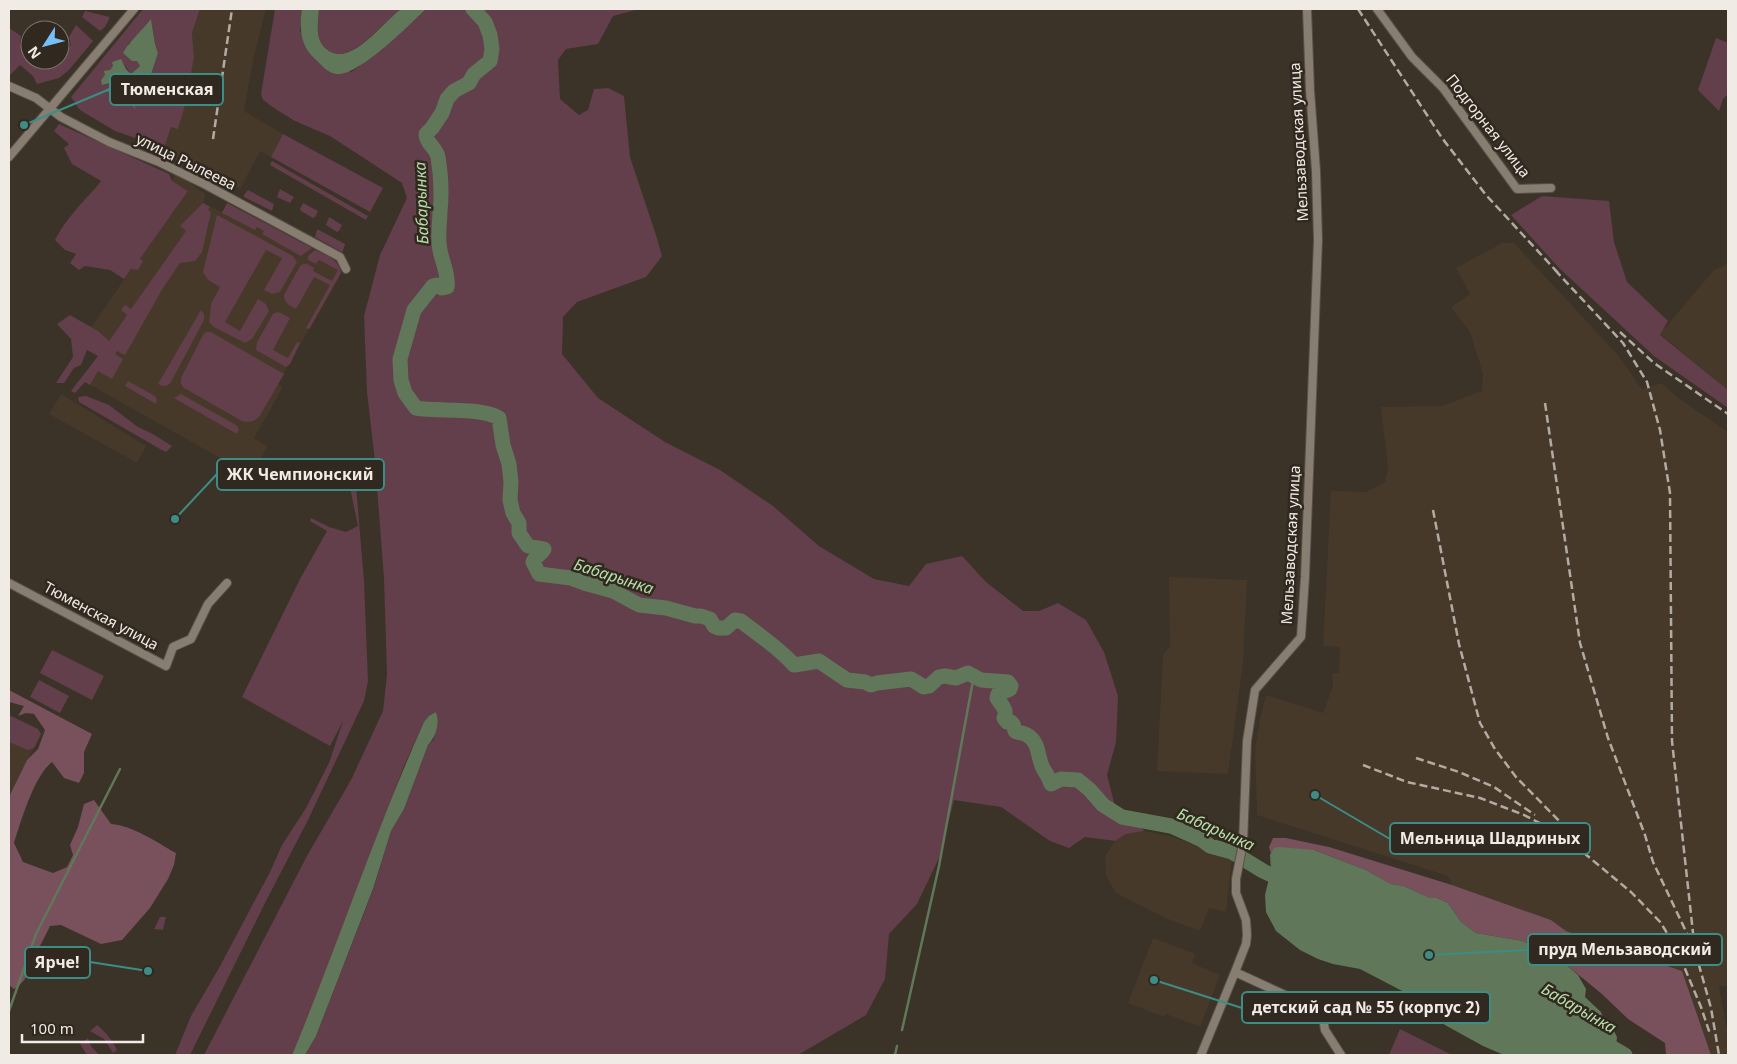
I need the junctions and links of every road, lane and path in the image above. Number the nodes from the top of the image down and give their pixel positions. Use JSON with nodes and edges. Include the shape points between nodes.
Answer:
{"nodes":[{"id":1,"x":134,"y":9,"type":"edge"},
{"id":2,"x":1307,"y":9,"type":"edge"},
{"id":3,"x":1377,"y":9,"type":"edge"},
{"id":4,"x":9,"y":86,"type":"edge"},
{"id":5,"x":49,"y":109,"type":"junction"},
{"id":6,"x":9,"y":157,"type":"edge"},
{"id":7,"x":1551,"y":188,"type":"dead end"},
{"id":8,"x":346,"y":269,"type":"dead end"},
{"id":9,"x":9,"y":583,"type":"edge"},
{"id":10,"x":227,"y":583,"type":"dead end"},
{"id":11,"x":1235,"y":972,"type":"junction"},
{"id":12,"x":1201,"y":1055,"type":"edge"},
{"id":13,"x":1341,"y":1055,"type":"edge"}],
"edges":[{"from":1,"to":5,"type":"street"},
{"from":2,"to":11,"type":"street","name":"Мельзаводская улица","via":[[1318,240],[1301,637],[1255,690],[1247,741],[1243,843],[1236,893],[1246,920],[1247,935]]},
{"from":3,"to":7,"type":"street","name":"Подгорная улица","via":[[1412,57],[1443,88],[1517,189]]},
{"from":4,"to":5,"type":"street","name":"улица Рылеева","via":[[36,98]]},
{"from":5,"to":6,"type":"street"},
{"from":5,"to":8,"type":"street","name":"улица Рылеева","via":[[109,142],[206,185],[340,257]]},
{"from":9,"to":10,"type":"street","name":"Тюменская улица","via":[[166,666],[173,647],[191,639],[208,604]]},
{"from":11,"to":12,"type":"street","name":"Мельзаводская улица"},
{"from":11,"to":13,"type":"street","via":[[1322,1012],[1325,1030]]}]}
